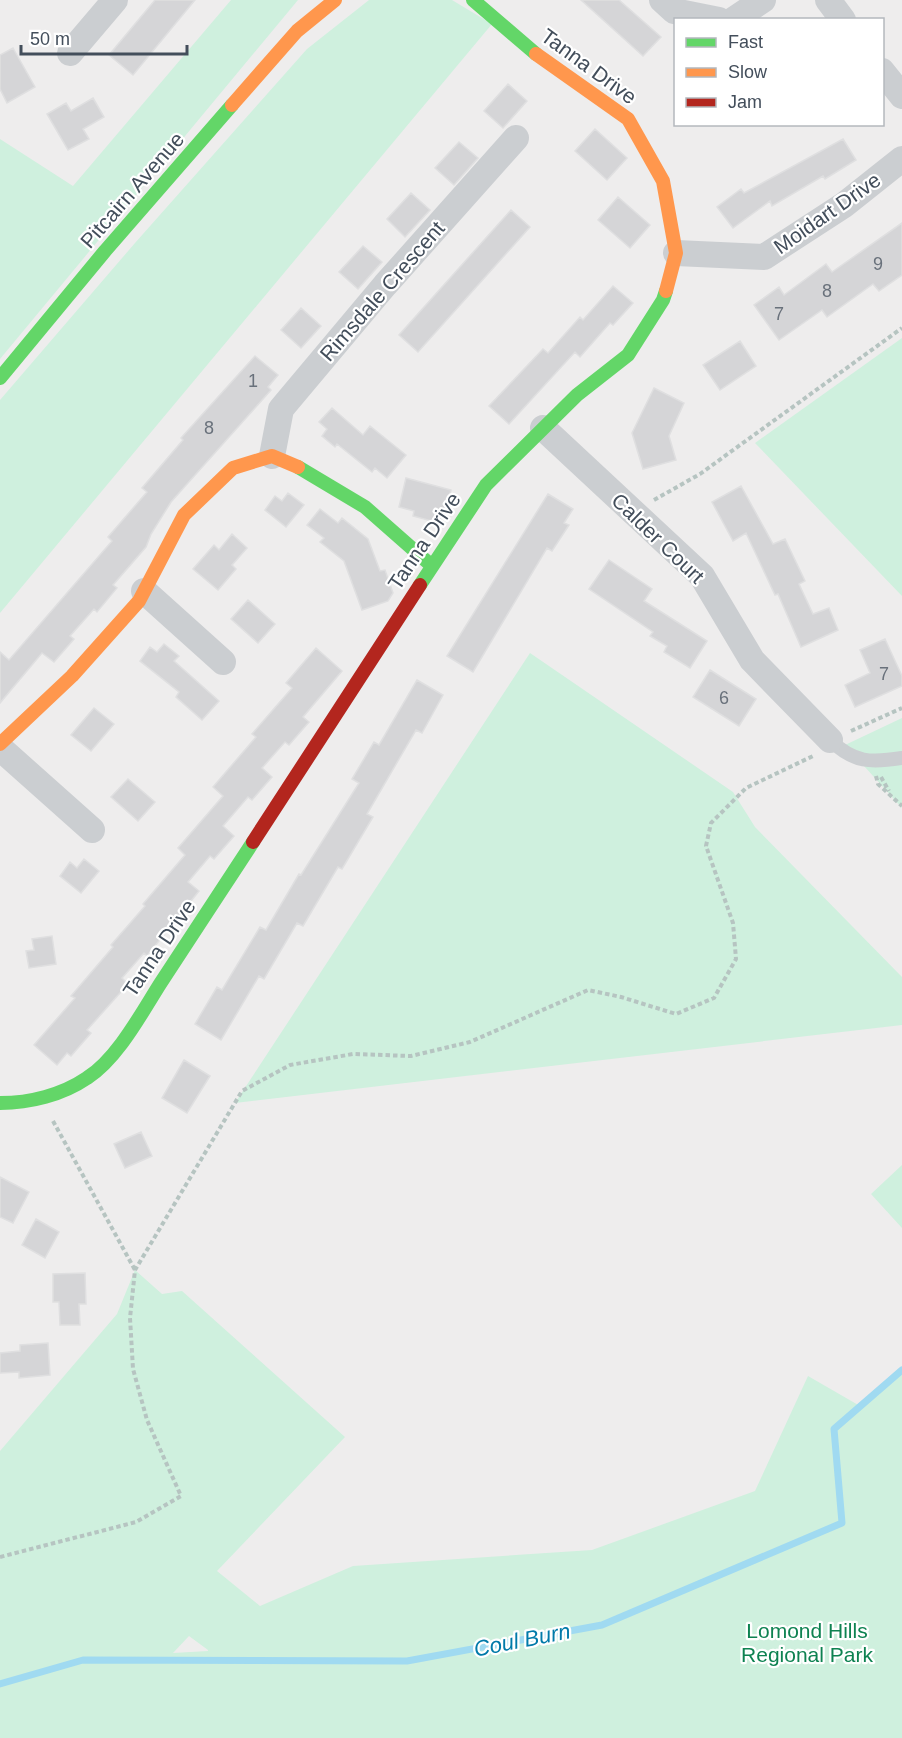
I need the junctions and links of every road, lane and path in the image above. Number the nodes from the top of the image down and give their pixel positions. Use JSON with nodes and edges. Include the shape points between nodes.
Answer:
{"nodes":[{"id":1,"x":115,"y":0,"type":"edge"},
{"id":2,"x":314,"y":0,"type":"edge"},
{"id":3,"x":335,"y":0,"type":"edge"},
{"id":4,"x":473,"y":0,"type":"edge"},
{"id":5,"x":663,"y":0,"type":"edge"},
{"id":6,"x":763,"y":0,"type":"edge"},
{"id":7,"x":828,"y":0,"type":"edge"},
{"id":8,"x":709,"y":18,"type":"edge"},
{"id":9,"x":736,"y":18,"type":"edge"},
{"id":10,"x":842,"y":18,"type":"edge"},
{"id":11,"x":297,"y":31,"type":"junction"},
{"id":12,"x":70,"y":52,"type":"dead end"},
{"id":13,"x":884,"y":74,"type":"edge"},
{"id":14,"x":902,"y":96,"type":"edge"},
{"id":15,"x":516,"y":138,"type":"dead end"},
{"id":16,"x":902,"y":159,"type":"edge"},
{"id":17,"x":676,"y":253,"type":"junction"},
{"id":18,"x":902,"y":328,"type":"edge"},
{"id":19,"x":0,"y":378,"type":"edge"},
{"id":20,"x":543,"y":428,"type":"junction"},
{"id":21,"x":272,"y":456,"type":"junction"},
{"id":22,"x":633,"y":512,"type":"junction"},
{"id":23,"x":432,"y":566,"type":"junction"},
{"id":24,"x":144,"y":591,"type":"junction"},
{"id":25,"x":223,"y":662,"type":"dead end"},
{"id":26,"x":902,"y":708,"type":"edge"},
{"id":27,"x":830,"y":740,"type":"junction"},
{"id":28,"x":0,"y":746,"type":"edge"},
{"id":29,"x":902,"y":758,"type":"edge"},
{"id":30,"x":889,"y":792,"type":"dead end"},
{"id":31,"x":902,"y":806,"type":"edge"},
{"id":32,"x":92,"y":830,"type":"dead end"},
{"id":33,"x":40,"y":1099,"type":"junction"},
{"id":34,"x":0,"y":1103,"type":"edge"},
{"id":35,"x":135,"y":1270,"type":"junction"},
{"id":36,"x":0,"y":1557,"type":"edge"}],
"edges":[{"from":1,"to":12,"type":"street"},
{"from":2,"to":11,"type":"street","name":"Pitcairn Avenue"},
{"from":3,"to":11,"type":"street","name":"Pitcairn Avenue"},
{"from":4,"to":17,"type":"street","name":"Tanna Drive","via":[[542,60],[628,118],[663,181]]},
{"from":5,"to":8,"type":"street","via":[[674,11]]},
{"from":6,"to":9,"type":"street"},
{"from":7,"to":10,"type":"street"},
{"from":11,"to":19,"type":"street","name":"Pitcairn Avenue"},
{"from":13,"to":14,"type":"street"},
{"from":15,"to":21,"type":"street","name":"Rimsdale Crescent","via":[[281,409]]},
{"from":16,"to":17,"type":"street","name":"Moidart Drive","via":[[844,205],[764,257]]},
{"from":17,"to":20,"type":"street","name":"Tanna Drive","via":[[663,300],[628,355]]},
{"from":18,"to":22,"type":"path","via":[[699,474]]},
{"from":20,"to":22,"type":"street","name":"Calder Court"},
{"from":20,"to":23,"type":"street","name":"Tanna Drive","via":[[486,485]]},
{"from":21,"to":23,"type":"street","via":[[308,471],[364,507]]},
{"from":21,"to":24,"type":"street","via":[[233,468],[184,515]]},
{"from":22,"to":27,"type":"street","name":"Calder Court","via":[[702,576],[752,660]]},
{"from":23,"to":33,"type":"street","name":"Tanna Drive","via":[[131,1029],[89,1078]]},
{"from":24,"to":25,"type":"street"},
{"from":24,"to":28,"type":"street","via":[[139,602],[72,676]]},
{"from":26,"to":27,"type":"path"},
{"from":27,"to":29,"type":"lane","via":[[840,750],[872,763]]},
{"from":27,"to":35,"type":"path","via":[[814,756],[746,788],[711,823],[706,846],[733,923],[736,959],[714,998],[676,1014],[588,990],[460,1044],[411,1056],[353,1054],[290,1065],[242,1091]]},
{"from":28,"to":32,"type":"street"},
{"from":30,"to":31,"type":"path"},
{"from":33,"to":34,"type":"street","name":"Tanna Drive"},
{"from":33,"to":35,"type":"path"},
{"from":35,"to":36,"type":"path","via":[[130,1318],[133,1369],[147,1420],[181,1496],[136,1521]]}]}
